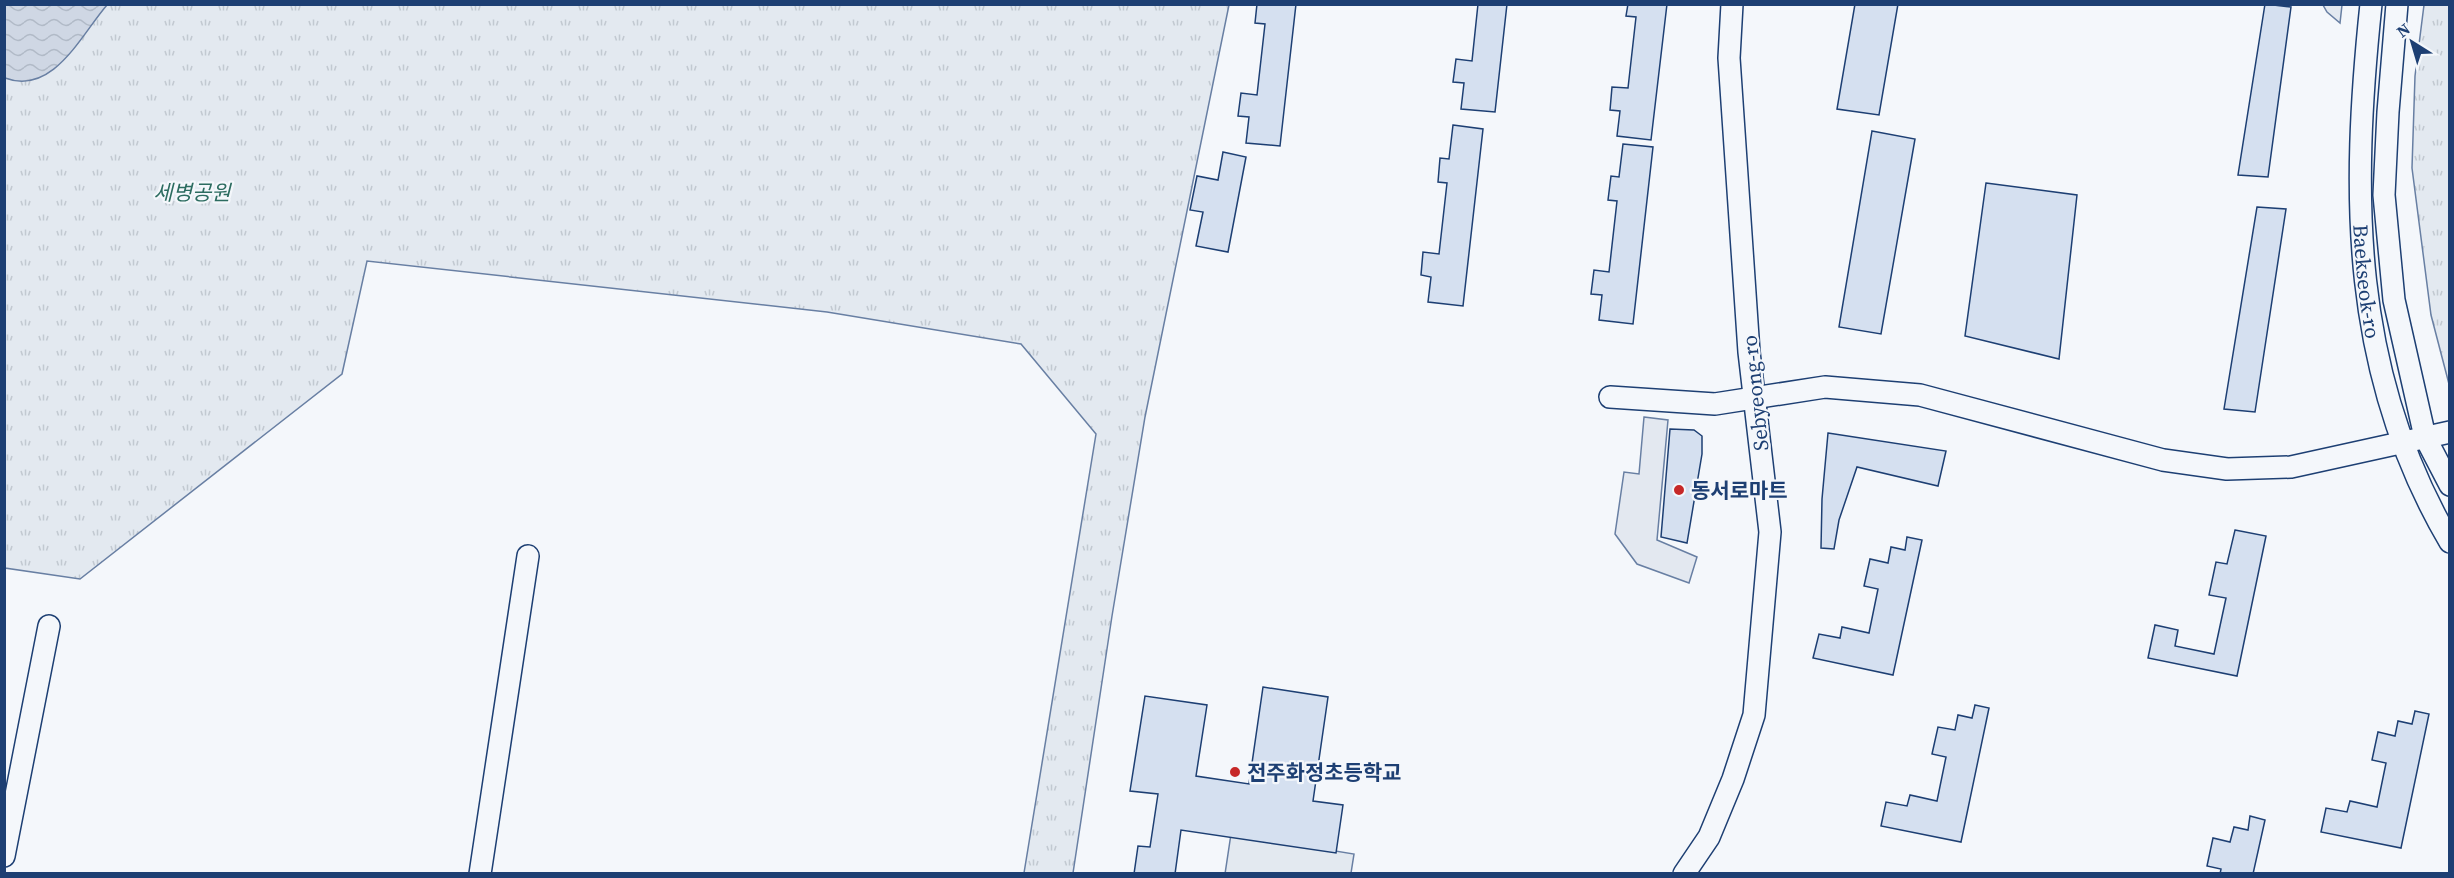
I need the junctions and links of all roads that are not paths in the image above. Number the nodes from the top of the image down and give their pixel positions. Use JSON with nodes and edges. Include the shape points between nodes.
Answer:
{"nodes":[{"id":1,"x":1732,"y":4,"type":"edge"},
{"id":2,"x":2371,"y":4,"type":"edge"},
{"id":3,"x":2397,"y":4,"type":"edge"},
{"id":4,"x":1610,"y":397,"type":"dead end"},
{"id":5,"x":1753,"y":398,"type":"junction"},
{"id":6,"x":2450,"y":432,"type":"edge"},
{"id":7,"x":2426,"y":437,"type":"junction"},
{"id":8,"x":2401,"y":443,"type":"junction"},
{"id":9,"x":2450,"y":486,"type":"edge"},
{"id":10,"x":2450,"y":542,"type":"edge"},
{"id":11,"x":528,"y":556,"type":"dead end"},
{"id":12,"x":49,"y":626,"type":"dead end"},
{"id":13,"x":4,"y":856,"type":"edge"},
{"id":14,"x":480,"y":873,"type":"edge"},
{"id":15,"x":1684,"y":873,"type":"edge"}],
"edges":[{"from":1,"to":5,"type":"street","name":"Sebyeong-ro","via":[[1729,58]]},
{"from":2,"to":8,"type":"street","name":"Baekseok-ro","via":[[2360,149],[2360,244],[2374,345]]},
{"from":3,"to":7,"type":"street","name":"Baekseok-ro","via":[[2384,195],[2394,300]]},
{"from":4,"to":5,"type":"street","via":[[1715,404]]},
{"from":5,"to":8,"type":"street","via":[[1825,387],[1920,394],[2163,460],[2227,469],[2291,467]]},
{"from":5,"to":15,"type":"street","name":"Sebyeong-ro","via":[[1770,532],[1754,715],[1709,837]]},
{"from":6,"to":7,"type":"street"},
{"from":7,"to":8,"type":"street"},
{"from":7,"to":9,"type":"street","name":"Baekseok-ro"},
{"from":8,"to":10,"type":"street","name":"Baekseok-ro"},
{"from":11,"to":14,"type":"street"},
{"from":12,"to":13,"type":"street"}]}
